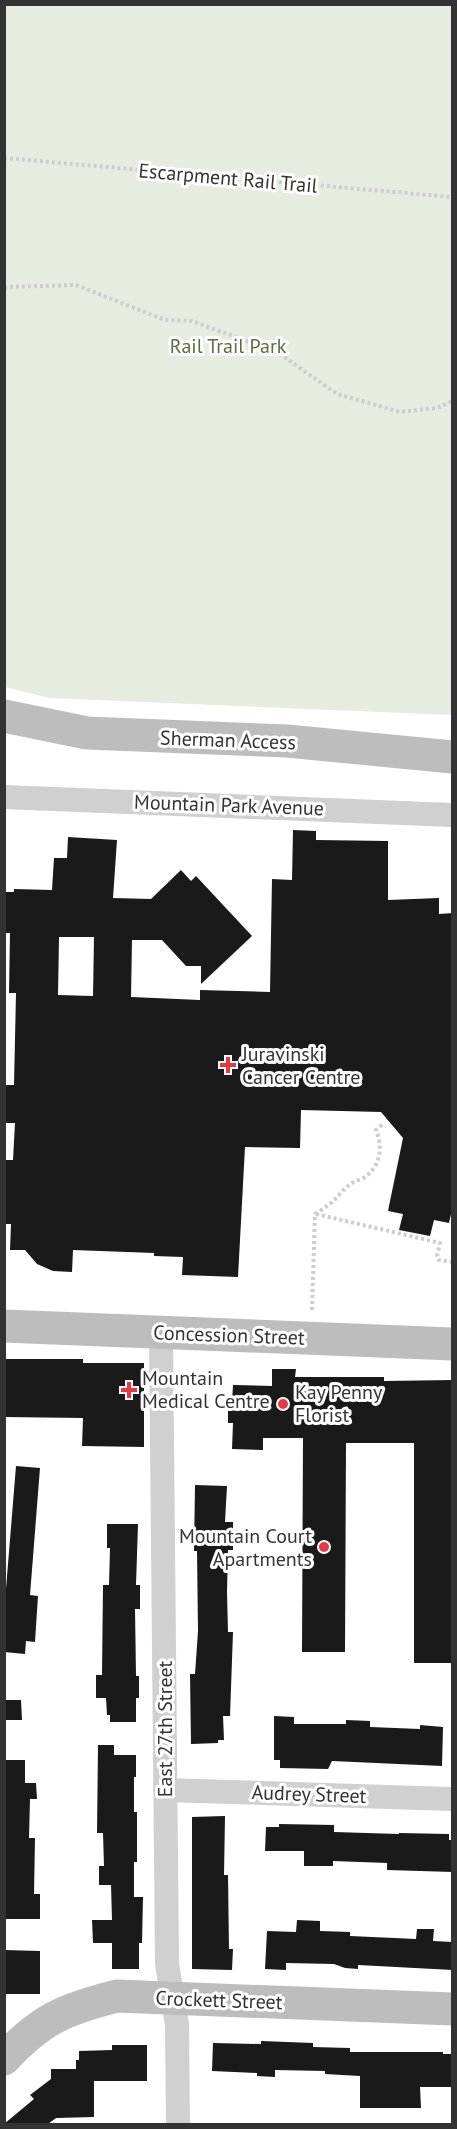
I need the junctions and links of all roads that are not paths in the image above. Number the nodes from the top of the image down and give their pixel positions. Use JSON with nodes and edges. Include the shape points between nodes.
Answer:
{"nodes":[{"id":1,"x":4,"y":716,"type":"edge"},
{"id":2,"x":453,"y":757,"type":"edge"},
{"id":3,"x":4,"y":797,"type":"edge"},
{"id":4,"x":453,"y":815,"type":"edge"},
{"id":5,"x":4,"y":1326,"type":"edge"},
{"id":6,"x":161,"y":1332,"type":"junction"},
{"id":7,"x":453,"y":1344,"type":"edge"},
{"id":8,"x":165,"y":1790,"type":"junction"},
{"id":9,"x":453,"y":1799,"type":"edge"},
{"id":10,"x":172,"y":1997,"type":"junction"},
{"id":11,"x":453,"y":2009,"type":"edge"},
{"id":12,"x":4,"y":2059,"type":"edge"},
{"id":13,"x":178,"y":2124,"type":"edge"}],
"edges":[{"from":1,"to":2,"type":"main road","name":"Sherman Access","via":[[87,734],[287,741]]},
{"from":3,"to":4,"type":"street","name":"Mountain Park Avenue"},
{"from":5,"to":6,"type":"main road","name":"Concession Street"},
{"from":6,"to":7,"type":"main road","name":"Concession Street"},
{"from":6,"to":8,"type":"street","name":"East 27th Street"},
{"from":8,"to":9,"type":"street","name":"Audrey Street"},
{"from":8,"to":10,"type":"street","name":"East 27th Street","via":[[167,1964]]},
{"from":10,"to":11,"type":"main road","name":"Crockett Street"},
{"from":10,"to":12,"type":"main road","name":"Crockett Street","via":[[117,1996],[62,2012],[26,2036]]},
{"from":10,"to":13,"type":"street","name":"East 27th Street","via":[[177,2025]]}]}
